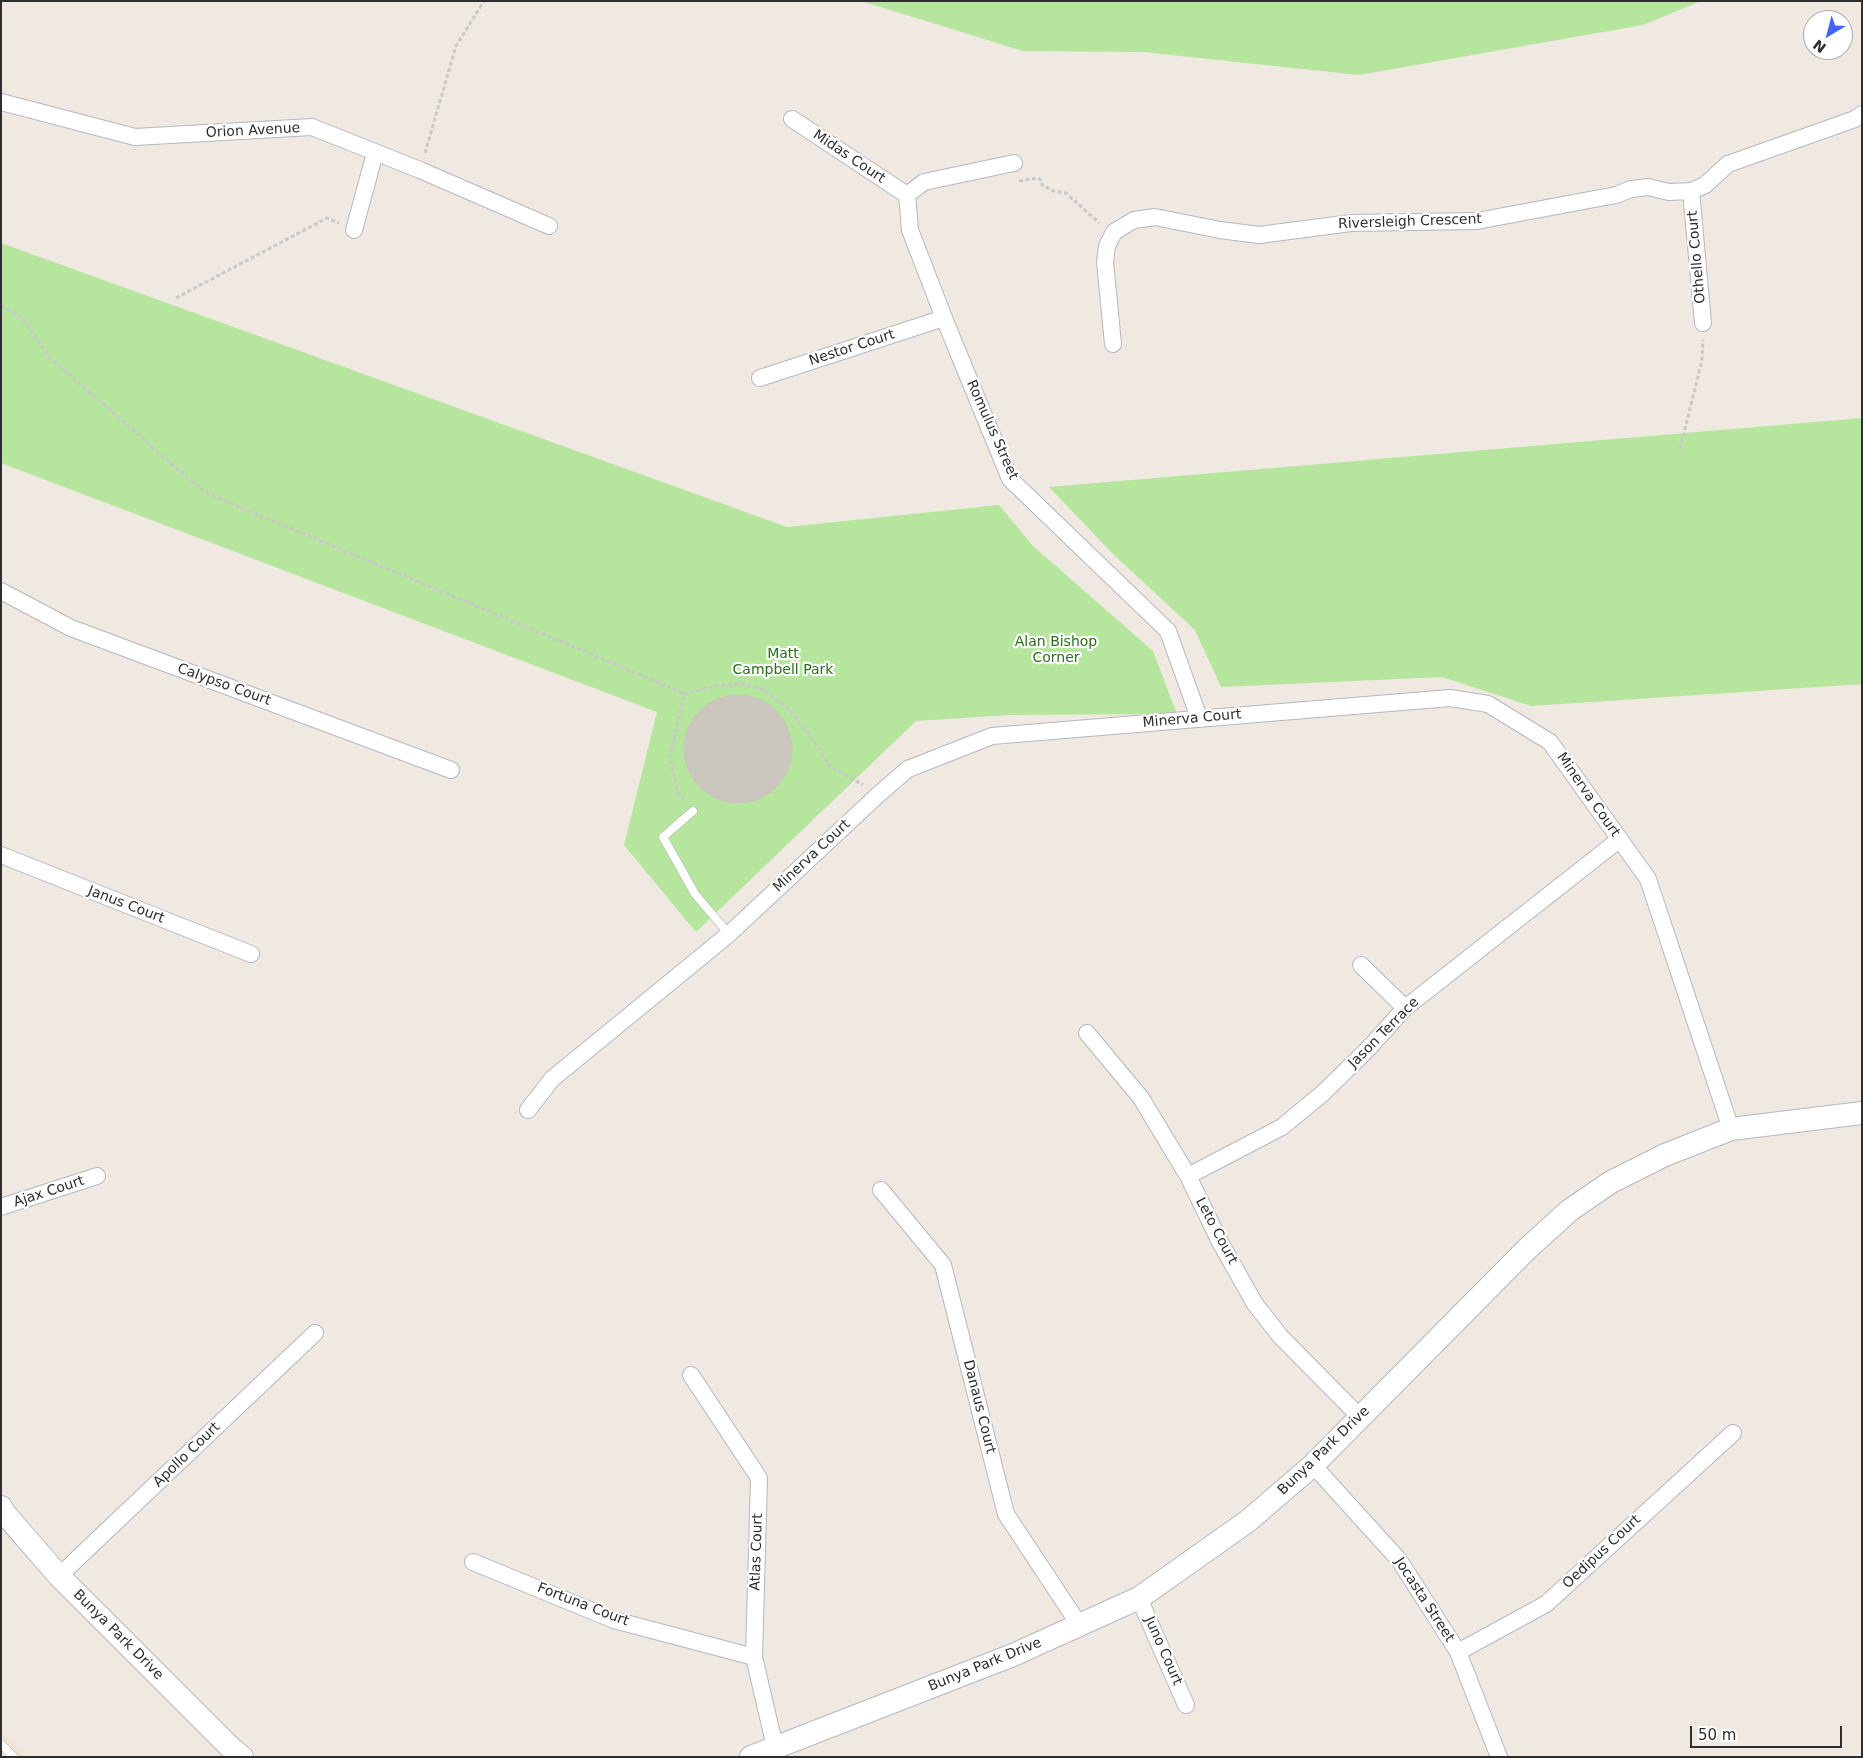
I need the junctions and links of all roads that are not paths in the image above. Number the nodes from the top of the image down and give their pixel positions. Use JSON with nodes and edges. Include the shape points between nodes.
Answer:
{"nodes":[{"id":1,"x":1,"y":102,"type":"edge"},
{"id":2,"x":1862,"y":114,"type":"edge"},
{"id":3,"x":792,"y":119,"type":"dead end"},
{"id":4,"x":375,"y":153,"type":"junction"},
{"id":5,"x":1014,"y":163,"type":"road end"},
{"id":6,"x":1691,"y":191,"type":"junction"},
{"id":7,"x":907,"y":196,"type":"junction"},
{"id":8,"x":549,"y":226,"type":"dead end"},
{"id":9,"x":354,"y":230,"type":"road end"},
{"id":10,"x":944,"y":318,"type":"junction"},
{"id":11,"x":1703,"y":323,"type":"road end"},
{"id":12,"x":1114,"y":344,"type":"dead end"},
{"id":13,"x":760,"y":378,"type":"dead end"},
{"id":14,"x":1,"y":591,"type":"edge"},
{"id":15,"x":1199,"y":718,"type":"junction"},
{"id":16,"x":451,"y":770,"type":"dead end"},
{"id":17,"x":693,"y":811,"type":"road end"},
{"id":18,"x":1620,"y":840,"type":"junction"},
{"id":19,"x":1,"y":855,"type":"edge"},
{"id":20,"x":729,"y":934,"type":"junction"},
{"id":21,"x":251,"y":954,"type":"dead end"},
{"id":22,"x":1361,"y":965,"type":"dead end"},
{"id":23,"x":1405,"y":1008,"type":"junction"},
{"id":24,"x":1087,"y":1033,"type":"dead end"},
{"id":25,"x":528,"y":1110,"type":"dead end"},
{"id":26,"x":1862,"y":1113,"type":"edge"},
{"id":27,"x":1731,"y":1129,"type":"junction"},
{"id":28,"x":98,"y":1176,"type":"dead end"},
{"id":29,"x":1188,"y":1176,"type":"junction"},
{"id":30,"x":881,"y":1190,"type":"dead end"},
{"id":31,"x":1,"y":1207,"type":"edge"},
{"id":32,"x":315,"y":1333,"type":"dead end"},
{"id":33,"x":691,"y":1375,"type":"dead end"},
{"id":34,"x":1360,"y":1417,"type":"junction"},
{"id":35,"x":1732,"y":1433,"type":"dead end"},
{"id":36,"x":1313,"y":1465,"type":"junction"},
{"id":37,"x":1,"y":1507,"type":"edge"},
{"id":38,"x":473,"y":1562,"type":"dead end"},
{"id":39,"x":59,"y":1576,"type":"junction"},
{"id":40,"x":1139,"y":1598,"type":"junction"},
{"id":41,"x":1080,"y":1626,"type":"junction"},
{"id":42,"x":1458,"y":1652,"type":"junction"},
{"id":43,"x":754,"y":1657,"type":"junction"},
{"id":44,"x":1186,"y":1705,"type":"dead end"},
{"id":45,"x":1,"y":1744,"type":"edge"},
{"id":46,"x":775,"y":1747,"type":"junction"},
{"id":47,"x":14,"y":1757,"type":"edge"},
{"id":48,"x":242,"y":1757,"type":"edge"},
{"id":49,"x":750,"y":1757,"type":"edge"},
{"id":50,"x":1499,"y":1757,"type":"edge"}],
"edges":[{"from":1,"to":4,"type":"street","name":"Orion Avenue","via":[[135,137],[312,128]]},
{"from":2,"to":6,"type":"street","via":[[1728,164],[1705,185]]},
{"from":3,"to":7,"type":"street","name":"Midas Court"},
{"from":4,"to":8,"type":"street","name":"Orion Avenue"},
{"from":4,"to":9,"type":"street"},
{"from":5,"to":7,"type":"street","via":[[924,182]]},
{"from":6,"to":11,"type":"street","name":"Othello Court"},
{"from":6,"to":12,"type":"street","name":"Riversleigh Crescent","via":[[1669,192],[1648,186],[1477,221],[1351,223],[1259,235],[1155,217],[1134,220],[1114,232],[1107,246],[1105,262]]},
{"from":7,"to":10,"type":"street","name":"Romulus Street","via":[[910,230]]},
{"from":10,"to":13,"type":"street","name":"Nestor Court"},
{"from":10,"to":15,"type":"street","name":"Romulus Street","via":[[1010,479],[1168,630]]},
{"from":14,"to":16,"type":"street","name":"Calypso Court","via":[[78,631]]},
{"from":15,"to":18,"type":"street","name":"Minerva Court","via":[[1450,698],[1488,704],[1550,742]]},
{"from":15,"to":20,"type":"street","name":"Minerva Court","via":[[992,736],[908,770]]},
{"from":17,"to":20,"type":"lane","via":[[664,837],[695,894]]},
{"from":18,"to":23,"type":"street","name":"Jason Terrace"},
{"from":18,"to":27,"type":"street","name":"Minerva Court","via":[[1648,879]]},
{"from":19,"to":21,"type":"street","name":"Janus Court"},
{"from":20,"to":25,"type":"street","name":"Minerva Court","via":[[552,1079]]},
{"from":22,"to":23,"type":"street"},
{"from":23,"to":29,"type":"street","name":"Jason Terrace","via":[[1323,1093],[1282,1127]]},
{"from":24,"to":29,"type":"street","name":"Leto Court","via":[[1141,1098]]},
{"from":26,"to":27,"type":"street","name":"Bunya Park Drive"},
{"from":27,"to":34,"type":"street","name":"Bunya Park Drive","via":[[1611,1182],[1570,1210]]},
{"from":28,"to":31,"type":"street","name":"Ajax Court"},
{"from":29,"to":34,"type":"street","name":"Leto Court","via":[[1255,1304],[1280,1336]]},
{"from":30,"to":41,"type":"street","name":"Danaus Court","via":[[943,1265],[1006,1514]]},
{"from":32,"to":39,"type":"street","name":"Apollo Court"},
{"from":33,"to":43,"type":"street","name":"Atlas Court","via":[[759,1478]]},
{"from":34,"to":36,"type":"street","name":"Bunya Park Drive"},
{"from":35,"to":42,"type":"street","name":"Oedipus Court","via":[[1546,1604]]},
{"from":36,"to":40,"type":"street","name":"Bunya Park Drive","via":[[1248,1521]]},
{"from":36,"to":42,"type":"street","name":"Jocasta Street","via":[[1400,1560]]},
{"from":37,"to":39,"type":"street","name":"Bunya Park Drive"},
{"from":38,"to":43,"type":"street","name":"Fortuna Court","via":[[614,1620]]},
{"from":39,"to":48,"type":"street","name":"Bunya Park Drive"},
{"from":40,"to":41,"type":"street","name":"Bunya Park Drive"},
{"from":40,"to":44,"type":"street","name":"Juno Court"},
{"from":41,"to":46,"type":"street","name":"Bunya Park Drive"},
{"from":42,"to":50,"type":"street","name":"Jocasta Street"},
{"from":43,"to":46,"type":"street","name":"Atlas Court"},
{"from":45,"to":47,"type":"lane"},
{"from":46,"to":49,"type":"street","name":"Bunya Park Drive"}]}
